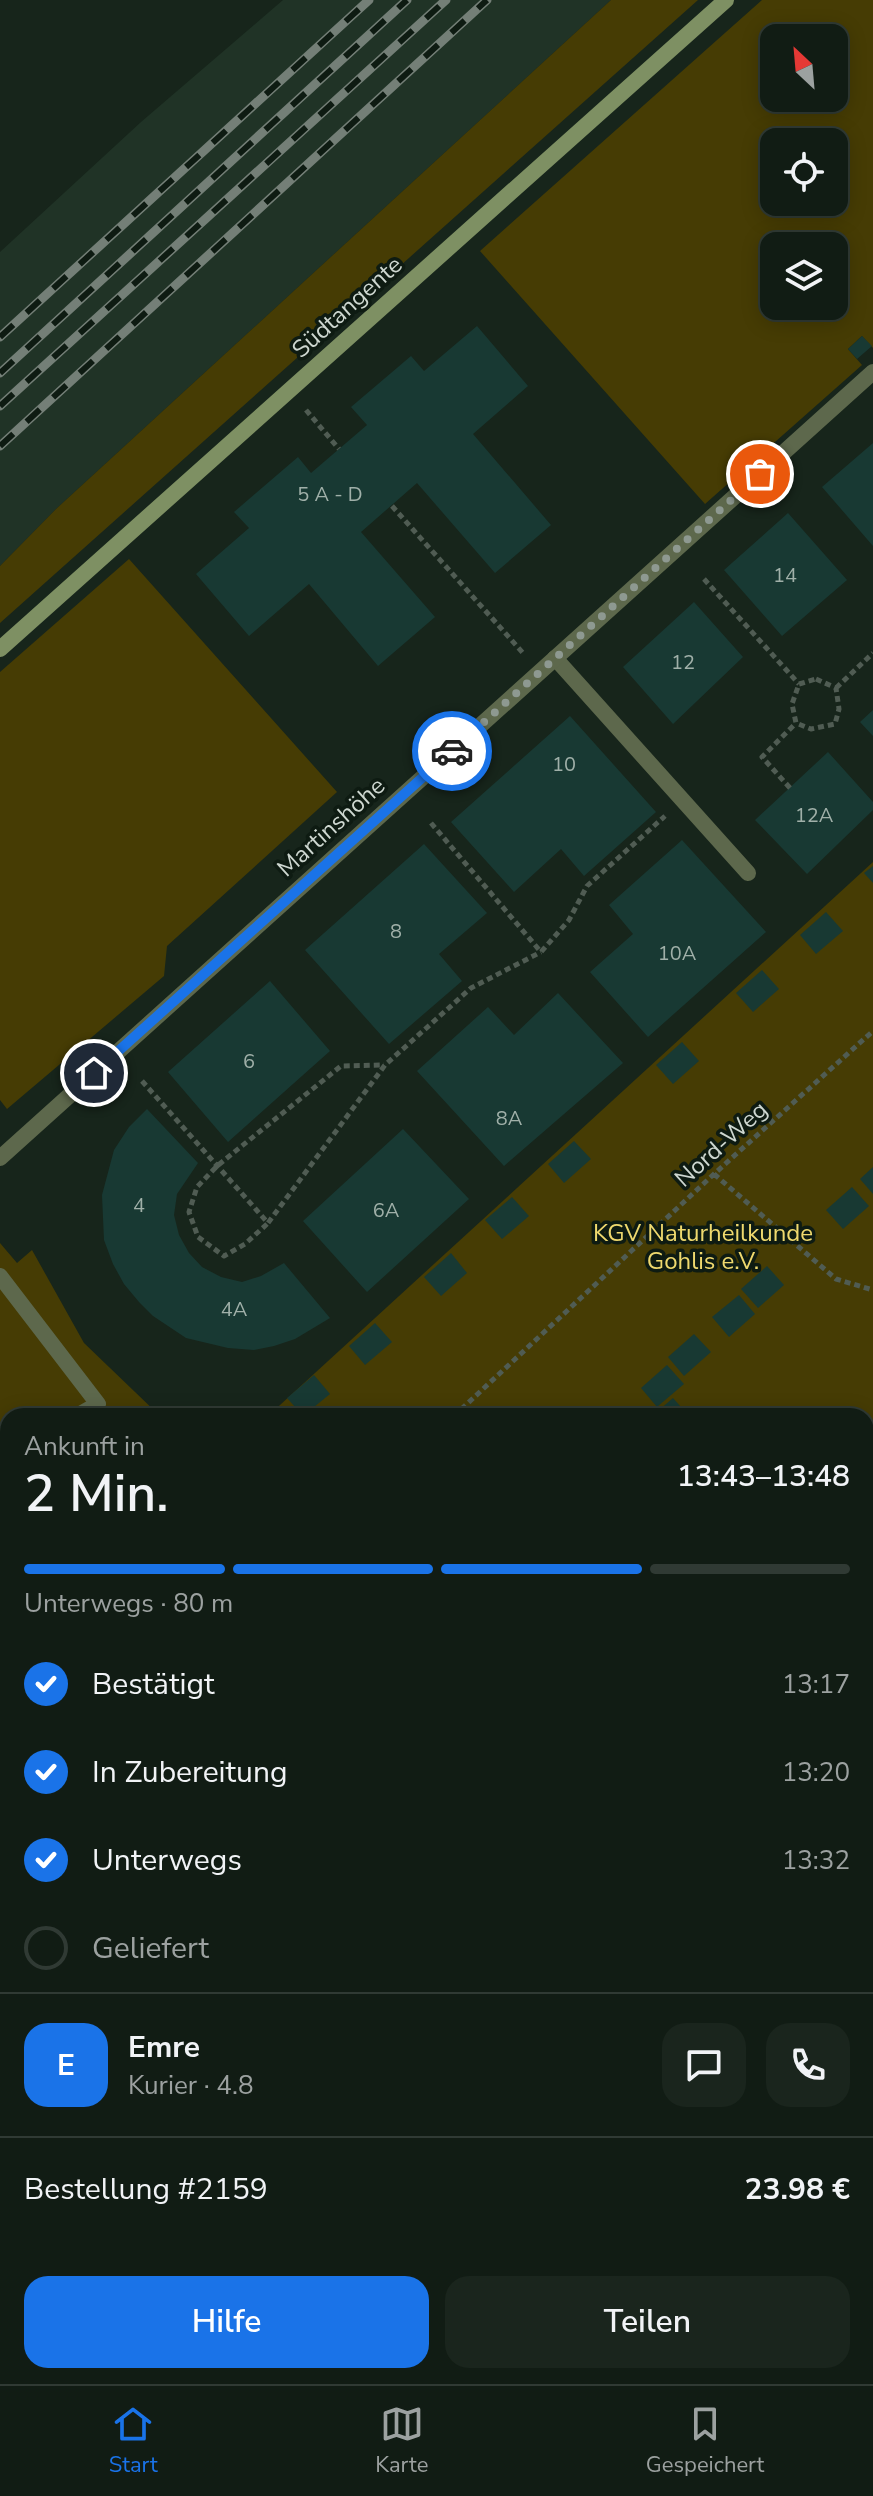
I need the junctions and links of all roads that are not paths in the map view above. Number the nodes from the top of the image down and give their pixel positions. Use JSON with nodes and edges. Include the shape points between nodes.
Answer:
{"nodes":[{"id":1,"x":726,"y":0,"type":"edge"},
{"id":2,"x":873,"y":372,"type":"edge"},
{"id":3,"x":0,"y":649,"type":"edge"},
{"id":4,"x":555,"y":658,"type":"junction"},
{"id":5,"x":748,"y":873,"type":"dead end"},
{"id":6,"x":0,"y":1158,"type":"edge"},
{"id":7,"x":0,"y":1276,"type":"edge"},
{"id":8,"x":91,"y":1408,"type":"edge"}],
"edges":[{"from":1,"to":3,"type":"street","name":"Südtangente"},
{"from":2,"to":4,"type":"street","name":"Martinshöhe"},
{"from":4,"to":5,"type":"street"},
{"from":4,"to":6,"type":"street","name":"Martinshöhe"},
{"from":7,"to":8,"type":"street","via":[[98,1404]]}]}
